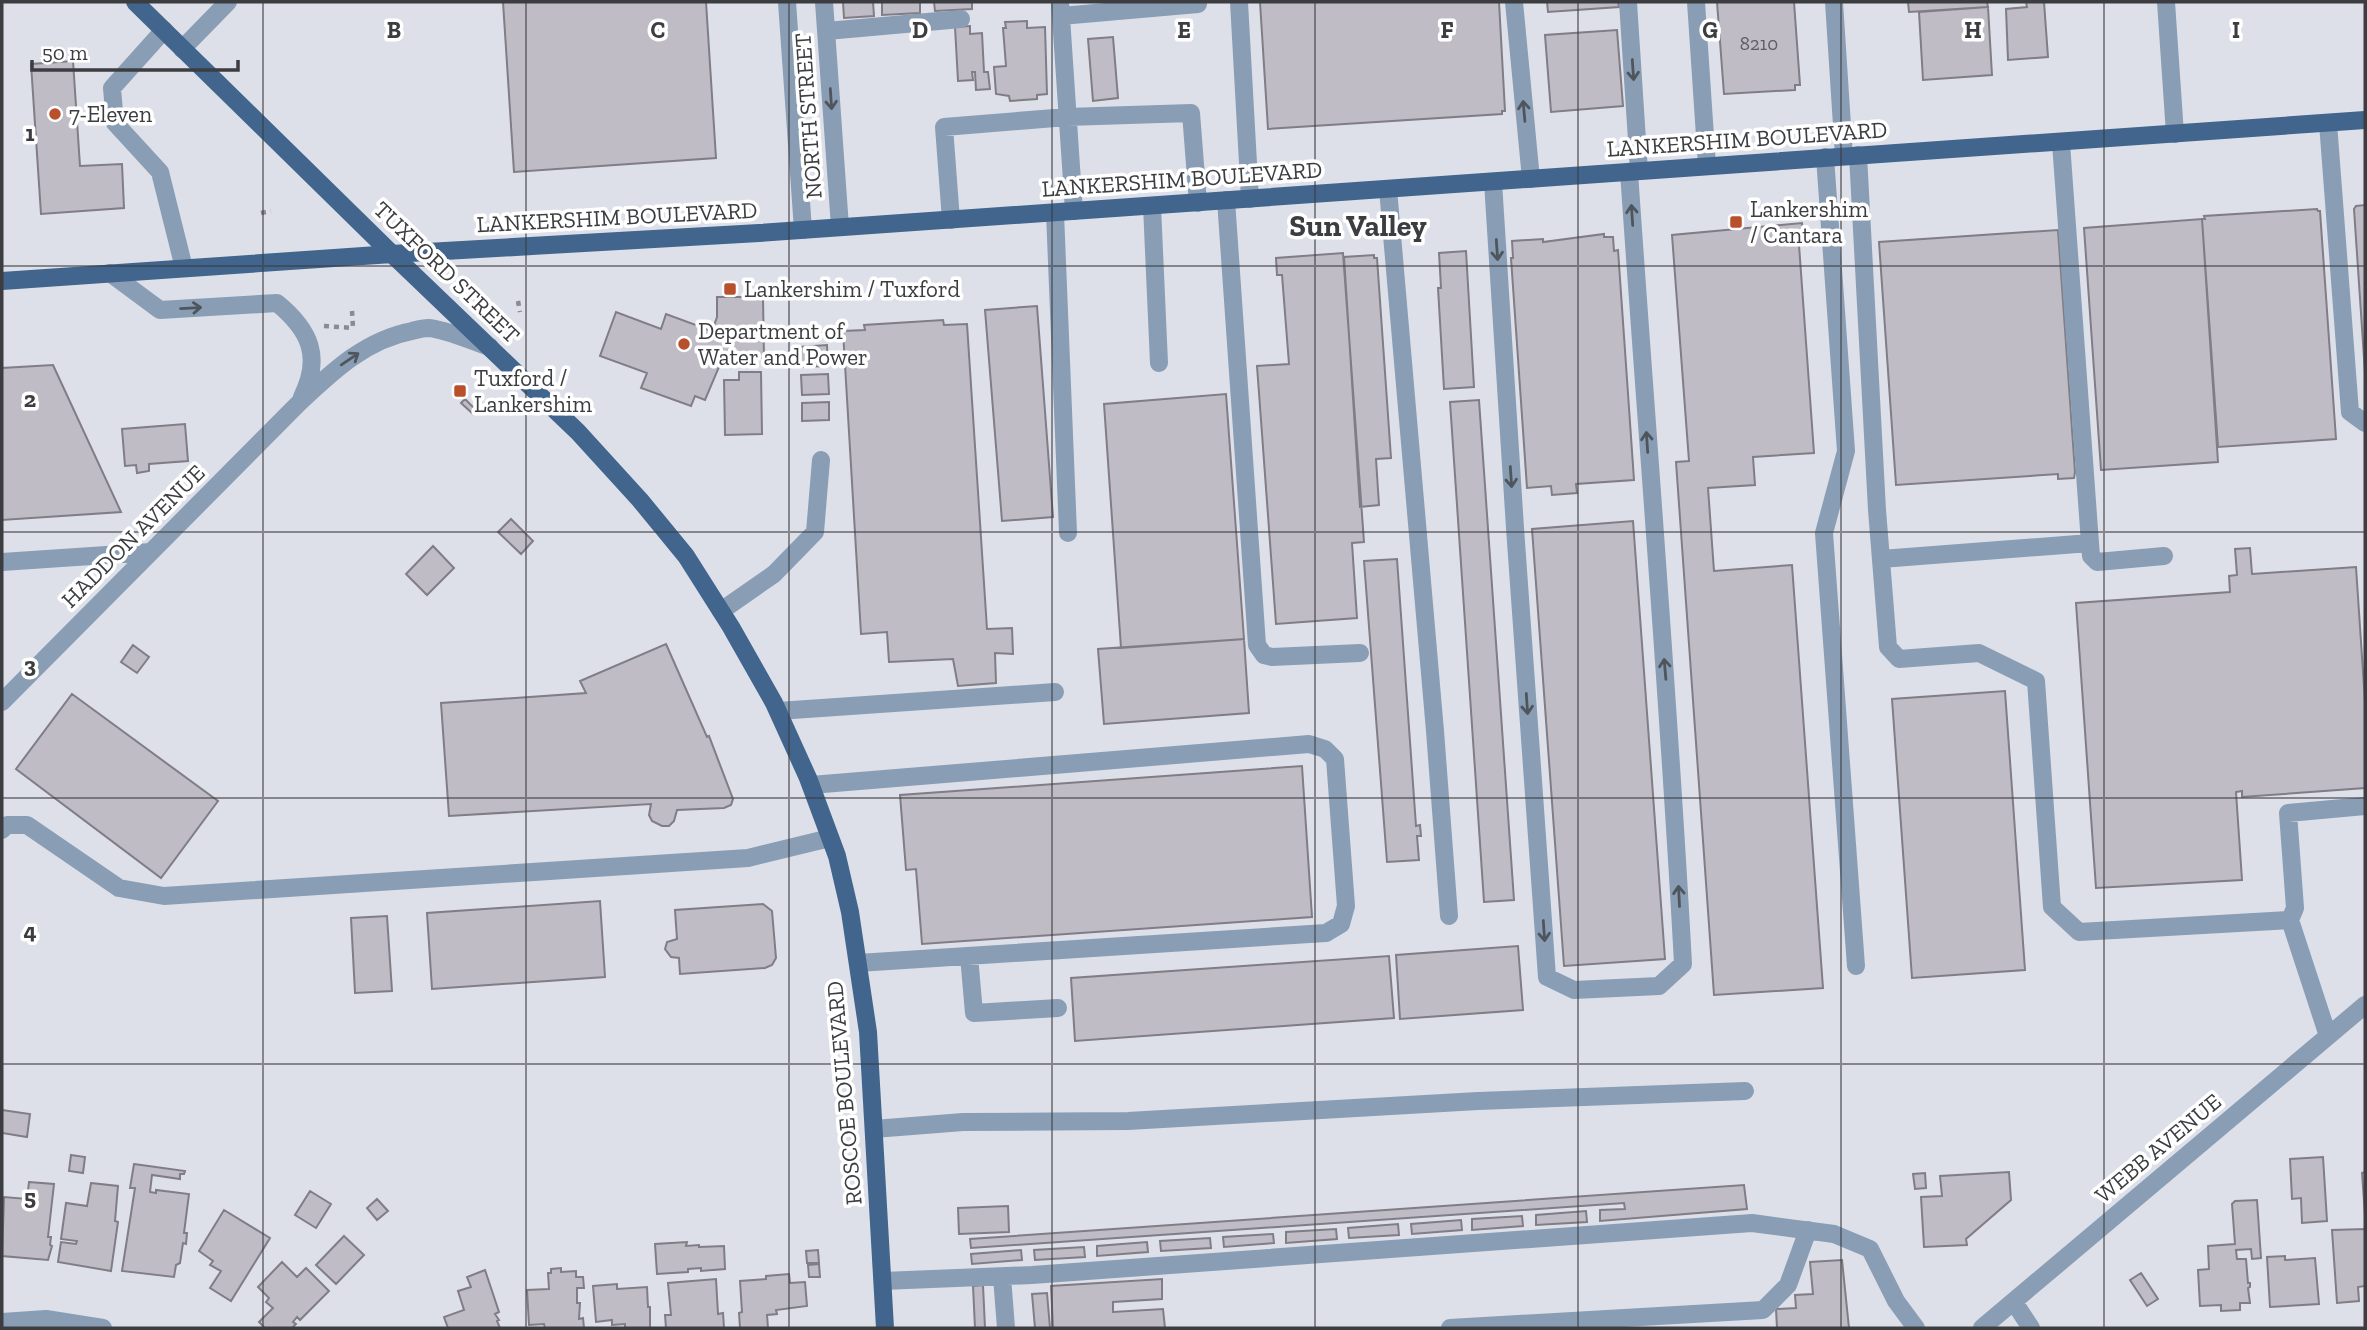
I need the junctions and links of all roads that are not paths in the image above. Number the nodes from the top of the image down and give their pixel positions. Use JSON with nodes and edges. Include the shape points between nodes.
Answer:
{"nodes":[{"id":1,"x":135,"y":2,"type":"edge"},
{"id":2,"x":228,"y":2,"type":"edge"},
{"id":3,"x":787,"y":2,"type":"edge"},
{"id":4,"x":824,"y":2,"type":"edge"},
{"id":5,"x":1239,"y":2,"type":"edge"},
{"id":6,"x":1514,"y":2,"type":"edge"},
{"id":7,"x":1628,"y":2,"type":"edge"},
{"id":8,"x":1696,"y":2,"type":"edge"},
{"id":9,"x":1834,"y":2,"type":"edge"},
{"id":10,"x":2166,"y":2,"type":"edge"},
{"id":11,"x":1198,"y":4,"type":"dead end"},
{"id":12,"x":1060,"y":9,"type":"edge"},
{"id":13,"x":961,"y":19,"type":"dead end"},
{"id":14,"x":164,"y":30,"type":"junction"},
{"id":15,"x":827,"y":31,"type":"junction"},
{"id":16,"x":182,"y":49,"type":"junction"},
{"id":17,"x":1067,"y":117,"type":"junction"},
{"id":18,"x":2365,"y":120,"type":"edge"},
{"id":19,"x":2328,"y":123,"type":"junction"},
{"id":20,"x":2175,"y":134,"type":"junction"},
{"id":21,"x":2061,"y":143,"type":"junction"},
{"id":22,"x":1851,"y":155,"type":"junction"},
{"id":23,"x":1825,"y":157,"type":"junction"},
{"id":24,"x":1707,"y":166,"type":"junction"},
{"id":25,"x":1634,"y":172,"type":"junction"},
{"id":26,"x":1531,"y":179,"type":"junction"},
{"id":27,"x":1493,"y":182,"type":"junction"},
{"id":28,"x":1388,"y":189,"type":"junction"},
{"id":29,"x":1250,"y":199,"type":"junction"},
{"id":30,"x":1226,"y":200,"type":"junction"},
{"id":31,"x":1198,"y":203,"type":"junction"},
{"id":32,"x":1152,"y":206,"type":"junction"},
{"id":33,"x":1074,"y":211,"type":"junction"},
{"id":34,"x":1055,"y":213,"type":"junction"},
{"id":35,"x":951,"y":220,"type":"junction"},
{"id":36,"x":840,"y":227,"type":"junction"},
{"id":37,"x":803,"y":230,"type":"junction"},
{"id":38,"x":392,"y":254,"type":"junction"},
{"id":39,"x":184,"y":268,"type":"junction"},
{"id":40,"x":110,"y":273,"type":"junction"},
{"id":41,"x":2,"y":281,"type":"edge"},
{"id":42,"x":490,"y":347,"type":"junction"},
{"id":43,"x":1159,"y":363,"type":"dead end"},
{"id":44,"x":299,"y":403,"type":"junction"},
{"id":45,"x":2365,"y":423,"type":"edge"},
{"id":46,"x":821,"y":460,"type":"dead end"},
{"id":47,"x":1068,"y":533,"type":"dead end"},
{"id":48,"x":2090,"y":543,"type":"junction"},
{"id":49,"x":151,"y":552,"type":"junction"},
{"id":50,"x":2164,"y":556,"type":"dead end"},
{"id":51,"x":1881,"y":559,"type":"junction"},
{"id":52,"x":2,"y":562,"type":"edge"},
{"id":53,"x":721,"y":611,"type":"junction"},
{"id":54,"x":1360,"y":653,"type":"dead end"},
{"id":55,"x":1055,"y":692,"type":"dead end"},
{"id":56,"x":2,"y":702,"type":"edge"},
{"id":57,"x":778,"y":711,"type":"junction"},
{"id":58,"x":811,"y":785,"type":"junction"},
{"id":59,"x":2365,"y":806,"type":"edge"},
{"id":60,"x":2,"y":830,"type":"edge"},
{"id":61,"x":830,"y":838,"type":"junction"},
{"id":62,"x":836,"y":856,"type":"joint"},
{"id":63,"x":1448,"y":916,"type":"dead end"},
{"id":64,"x":2290,"y":920,"type":"junction"},
{"id":65,"x":969,"y":956,"type":"junction"},
{"id":66,"x":858,"y":963,"type":"junction"},
{"id":67,"x":1856,"y":967,"type":"dead end"},
{"id":68,"x":2365,"y":1004,"type":"edge"},
{"id":69,"x":1059,"y":1008,"type":"dead end"},
{"id":70,"x":2328,"y":1036,"type":"junction"},
{"id":71,"x":1745,"y":1091,"type":"dead end"},
{"id":72,"x":874,"y":1129,"type":"junction"},
{"id":73,"x":1808,"y":1230,"type":"junction"},
{"id":74,"x":1002,"y":1277,"type":"junction"},
{"id":75,"x":883,"y":1281,"type":"junction"},
{"id":76,"x":2014,"y":1302,"type":"junction"},
{"id":77,"x":2,"y":1322,"type":"edge"},
{"id":78,"x":103,"y":1328,"type":"edge"},
{"id":79,"x":886,"y":1328,"type":"edge"},
{"id":80,"x":1006,"y":1328,"type":"edge"},
{"id":81,"x":1450,"y":1328,"type":"edge"},
{"id":82,"x":1916,"y":1328,"type":"edge"},
{"id":83,"x":1982,"y":1328,"type":"edge"},
{"id":84,"x":2031,"y":1328,"type":"edge"}],
"edges":[{"from":1,"to":14,"type":"main road","name":"TUXFORD STREET"},
{"from":2,"to":16,"type":"street"},
{"from":3,"to":37,"type":"street"},
{"from":4,"to":15,"type":"street","name":"NORTH STREET"},
{"from":5,"to":29,"type":"street"},
{"from":26,"to":6,"type":"street","one_way":true},
{"from":7,"to":25,"type":"street","one_way":true},
{"from":8,"to":24,"type":"street"},
{"from":9,"to":22,"type":"street"},
{"from":10,"to":20,"type":"street"},
{"from":11,"to":12,"type":"street"},
{"from":12,"to":17,"type":"street"},
{"from":13,"to":15,"type":"street"},
{"from":14,"to":16,"type":"main road","name":"TUXFORD STREET"},
{"from":14,"to":39,"type":"street","via":[[112,88],[116,123],[160,172]]},
{"from":15,"to":36,"type":"street","name":"NORTH STREET","one_way":true},
{"from":16,"to":38,"type":"main road","name":"TUXFORD STREET"},
{"from":17,"to":31,"type":"street","via":[[1191,113]]},
{"from":17,"to":33,"type":"street"},
{"from":17,"to":35,"type":"street","via":[[944,127]]},
{"from":18,"to":19,"type":"main road","name":"LANKERSHIM BOULEVARD"},
{"from":19,"to":20,"type":"main road","name":"LANKERSHIM BOULEVARD"},
{"from":19,"to":45,"type":"street","via":[[2350,412]]},
{"from":20,"to":21,"type":"main road","name":"LANKERSHIM BOULEVARD"},
{"from":21,"to":22,"type":"main road","name":"LANKERSHIM BOULEVARD"},
{"from":21,"to":48,"type":"street"},
{"from":22,"to":23,"type":"main road","name":"LANKERSHIM BOULEVARD"},
{"from":22,"to":51,"type":"street"},
{"from":23,"to":24,"type":"main road","name":"LANKERSHIM BOULEVARD"},
{"from":23,"to":67,"type":"street","via":[[1846,451],[1824,533]]},
{"from":24,"to":25,"type":"main road","name":"LANKERSHIM BOULEVARD"},
{"from":25,"to":26,"type":"main road","name":"LANKERSHIM BOULEVARD"},
{"from":27,"to":25,"type":"street","one_way":true,"via":[[1548,977],[1574,990],[1659,986],[1683,964]]},
{"from":26,"to":27,"type":"main road","name":"LANKERSHIM BOULEVARD"},
{"from":27,"to":28,"type":"main road","name":"LANKERSHIM BOULEVARD"},
{"from":28,"to":29,"type":"main road","name":"LANKERSHIM BOULEVARD"},
{"from":28,"to":63,"type":"street"},
{"from":29,"to":30,"type":"main road","name":"LANKERSHIM BOULEVARD"},
{"from":30,"to":31,"type":"main road","name":"LANKERSHIM BOULEVARD"},
{"from":30,"to":54,"type":"street","via":[[1257,645],[1272,657]]},
{"from":31,"to":32,"type":"main road","name":"LANKERSHIM BOULEVARD"},
{"from":32,"to":33,"type":"main road","name":"LANKERSHIM BOULEVARD"},
{"from":32,"to":43,"type":"street"},
{"from":33,"to":34,"type":"main road","name":"LANKERSHIM BOULEVARD"},
{"from":34,"to":35,"type":"main road","name":"LANKERSHIM BOULEVARD"},
{"from":34,"to":47,"type":"street"},
{"from":35,"to":36,"type":"main road","name":"LANKERSHIM BOULEVARD"},
{"from":36,"to":37,"type":"main road","name":"LANKERSHIM BOULEVARD"},
{"from":37,"to":38,"type":"main road","name":"LANKERSHIM BOULEVARD"},
{"from":38,"to":39,"type":"main road","name":"LANKERSHIM BOULEVARD"},
{"from":38,"to":42,"type":"main road","name":"TUXFORD STREET"},
{"from":39,"to":40,"type":"main road","name":"LANKERSHIM BOULEVARD"},
{"from":40,"to":41,"type":"main road","name":"LANKERSHIM BOULEVARD"},
{"from":40,"to":44,"type":"street","name":"HADDON AVENUE","one_way":true,"via":[[160,310],[277,303],[295,318],[307,337],[312,360],[309,383]]},
{"from":44,"to":42,"type":"street","name":"HADDON AVENUE","one_way":true,"via":[[342,364],[398,333],[428,328]]},
{"from":42,"to":53,"type":"main road","name":"TUXFORD STREET","via":[[640,500],[686,556]]},
{"from":44,"to":49,"type":"street","name":"HADDON AVENUE"},
{"from":46,"to":53,"type":"street","via":[[815,532],[774,574]]},
{"from":48,"to":50,"type":"street","via":[[2091,556],[2097,562]]},
{"from":48,"to":51,"type":"street"},
{"from":49,"to":52,"type":"street"},
{"from":49,"to":56,"type":"street","name":"HADDON AVENUE"},
{"from":51,"to":64,"type":"street","via":[[1888,647],[1899,659],[1979,653],[2036,681],[2052,907],[2079,932]]},
{"from":53,"to":57,"type":"main road","name":"TUXFORD STREET"},
{"from":55,"to":57,"type":"street"},
{"from":57,"to":58,"type":"main road","name":"TUXFORD STREET"},
{"from":58,"to":61,"type":"main road","name":"TUXFORD STREET"},
{"from":58,"to":65,"type":"street","via":[[1309,744],[1325,749],[1335,760],[1346,906],[1341,923],[1326,933]]},
{"from":59,"to":64,"type":"street","via":[[2288,813],[2295,908]]},
{"from":60,"to":61,"type":"street","via":[[6,825],[27,825],[119,888],[164,896],[748,858]]},
{"from":61,"to":62,"type":"main road","name":"TUXFORD STREET"},
{"from":62,"to":66,"type":"main road","name":"ROSCOE BOULEVARD"},
{"from":64,"to":70,"type":"street"},
{"from":65,"to":66,"type":"street"},
{"from":65,"to":69,"type":"street","via":[[974,1013]]},
{"from":66,"to":72,"type":"main road","name":"ROSCOE BOULEVARD"},
{"from":68,"to":70,"type":"street","name":"WEBB AVENUE"},
{"from":70,"to":76,"type":"street","name":"WEBB AVENUE"},
{"from":71,"to":72,"type":"street"},
{"from":72,"to":75,"type":"main road","name":"ROSCOE BOULEVARD"},
{"from":73,"to":74,"type":"street","via":[[1752,1223]]},
{"from":73,"to":81,"type":"street","via":[[1788,1285],[1763,1310]]},
{"from":73,"to":82,"type":"street","via":[[1834,1234],[1870,1249],[1896,1301]]},
{"from":74,"to":75,"type":"street"},
{"from":74,"to":80,"type":"street"},
{"from":75,"to":79,"type":"main road","name":"ROSCOE BOULEVARD"},
{"from":76,"to":83,"type":"street","name":"WEBB AVENUE"},
{"from":76,"to":84,"type":"street"},
{"from":77,"to":78,"type":"street","via":[[46,1319]]}]}
